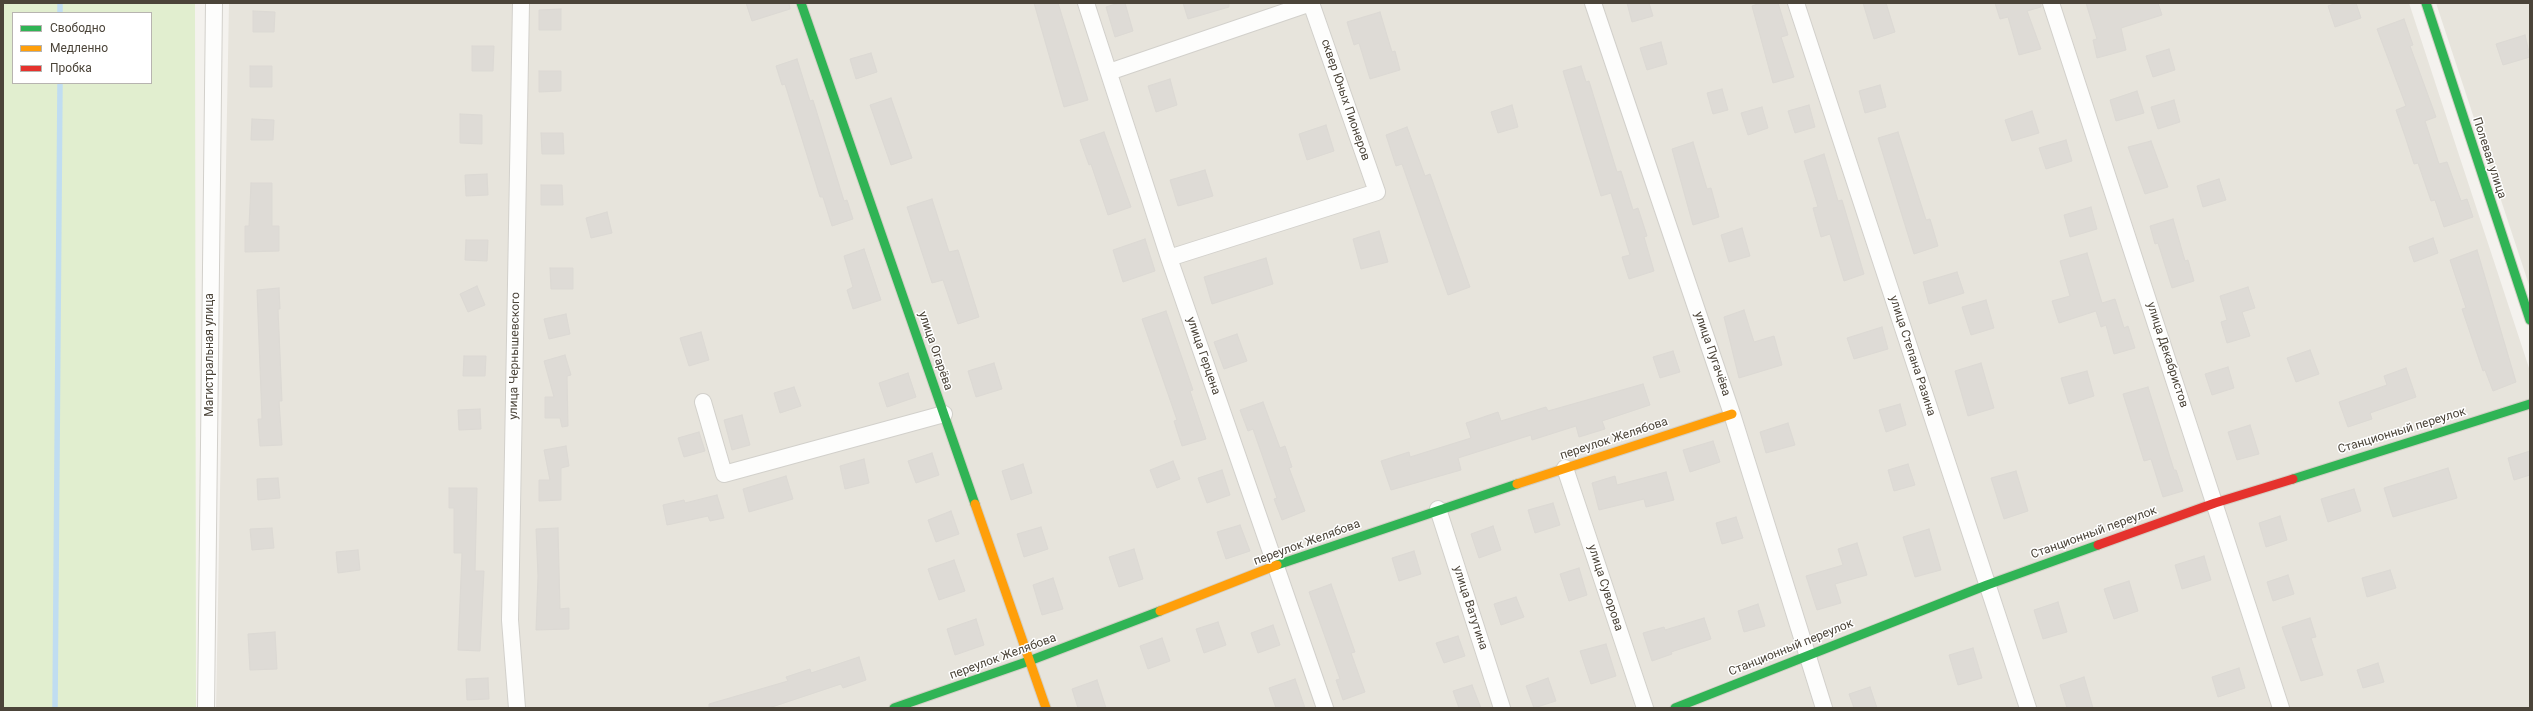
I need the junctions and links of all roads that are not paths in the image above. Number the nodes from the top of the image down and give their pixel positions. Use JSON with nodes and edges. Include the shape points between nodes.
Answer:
{"nodes":[{"id":1,"x":214,"y":3,"type":"edge"},
{"id":2,"x":521,"y":3,"type":"edge"},
{"id":3,"x":801,"y":3,"type":"edge"},
{"id":4,"x":1086,"y":3,"type":"edge"},
{"id":5,"x":1594,"y":3,"type":"edge"},
{"id":6,"x":1796,"y":3,"type":"edge"},
{"id":7,"x":2051,"y":3,"type":"edge"},
{"id":8,"x":2426,"y":3,"type":"edge"},
{"id":9,"x":1109,"y":72,"type":"junction"},
{"id":10,"x":1169,"y":258,"type":"junction"},
{"id":11,"x":2530,"y":320,"type":"edge"},
{"id":12,"x":703,"y":402,"type":"dead end"},
{"id":13,"x":2530,"y":404,"type":"edge"},
{"id":14,"x":944,"y":414,"type":"junction"},
{"id":15,"x":1732,"y":414,"type":"junction"},
{"id":16,"x":1565,"y":468,"type":"junction"},
{"id":17,"x":2215,"y":503,"type":"junction"},
{"id":18,"x":1438,"y":509,"type":"junction"},
{"id":19,"x":1275,"y":566,"type":"junction"},
{"id":20,"x":1987,"y":585,"type":"junction"},
{"id":21,"x":1806,"y":655,"type":"junction"},
{"id":22,"x":1029,"y":661,"type":"junction"},
{"id":23,"x":206,"y":708,"type":"edge"},
{"id":24,"x":517,"y":708,"type":"edge"},
{"id":25,"x":894,"y":708,"type":"edge"},
{"id":26,"x":1046,"y":708,"type":"edge"},
{"id":27,"x":1325,"y":708,"type":"edge"},
{"id":28,"x":1502,"y":708,"type":"edge"},
{"id":29,"x":1645,"y":708,"type":"edge"},
{"id":30,"x":1675,"y":708,"type":"edge"},
{"id":31,"x":1824,"y":708,"type":"edge"},
{"id":32,"x":2028,"y":708,"type":"edge"},
{"id":33,"x":2281,"y":708,"type":"edge"}],
"edges":[{"from":1,"to":23,"type":"street","name":"Магистральная улица"},
{"from":2,"to":24,"type":"street","name":"улица Чернышевского","via":[[510,620]]},
{"from":3,"to":14,"type":"street","name":"улица Огарёва"},
{"from":4,"to":9,"type":"street","name":"улица Герцена"},
{"from":5,"to":15,"type":"street","name":"улица Пугачёва"},
{"from":6,"to":20,"type":"street","name":"улица Степана Разина"},
{"from":7,"to":17,"type":"street","name":"улица Декабристов"},
{"from":8,"to":11,"type":"street","name":"Полевая улица"},
{"from":9,"to":10,"type":"street","name":"улица Герцена"},
{"from":9,"to":10,"type":"street","name":"сквер Юных Пионеров","via":[[1311,3],[1377,192]]},
{"from":10,"to":19,"type":"street","name":"улица Герцена"},
{"from":12,"to":14,"type":"street","via":[[724,474]]},
{"from":13,"to":17,"type":"street","name":"Станционный переулок"},
{"from":14,"to":22,"type":"street","name":"улица Огарёва"},
{"from":15,"to":16,"type":"street","name":"переулок Желябова"},
{"from":15,"to":21,"type":"street","name":"улица Пугачёва"},
{"from":16,"to":18,"type":"street","name":"переулок Желябова"},
{"from":16,"to":29,"type":"street","name":"улица Суворова"},
{"from":17,"to":20,"type":"street","name":"Станционный переулок"},
{"from":17,"to":33,"type":"street","name":"улица Декабристов"},
{"from":18,"to":19,"type":"street","name":"переулок Желябова"},
{"from":18,"to":28,"type":"street","name":"улица Ватутина"},
{"from":19,"to":22,"type":"street","name":"переулок Желябова"},
{"from":19,"to":27,"type":"street","name":"улица Герцена"},
{"from":20,"to":21,"type":"street","name":"Станционный переулок"},
{"from":20,"to":32,"type":"street","name":"улица Степана Разина"},
{"from":21,"to":30,"type":"street","name":"Станционный переулок"},
{"from":21,"to":31,"type":"street","name":"улица Пугачёва"},
{"from":22,"to":25,"type":"street","name":"переулок Желябова"},
{"from":22,"to":26,"type":"street","name":"улица Огарёва"}]}
